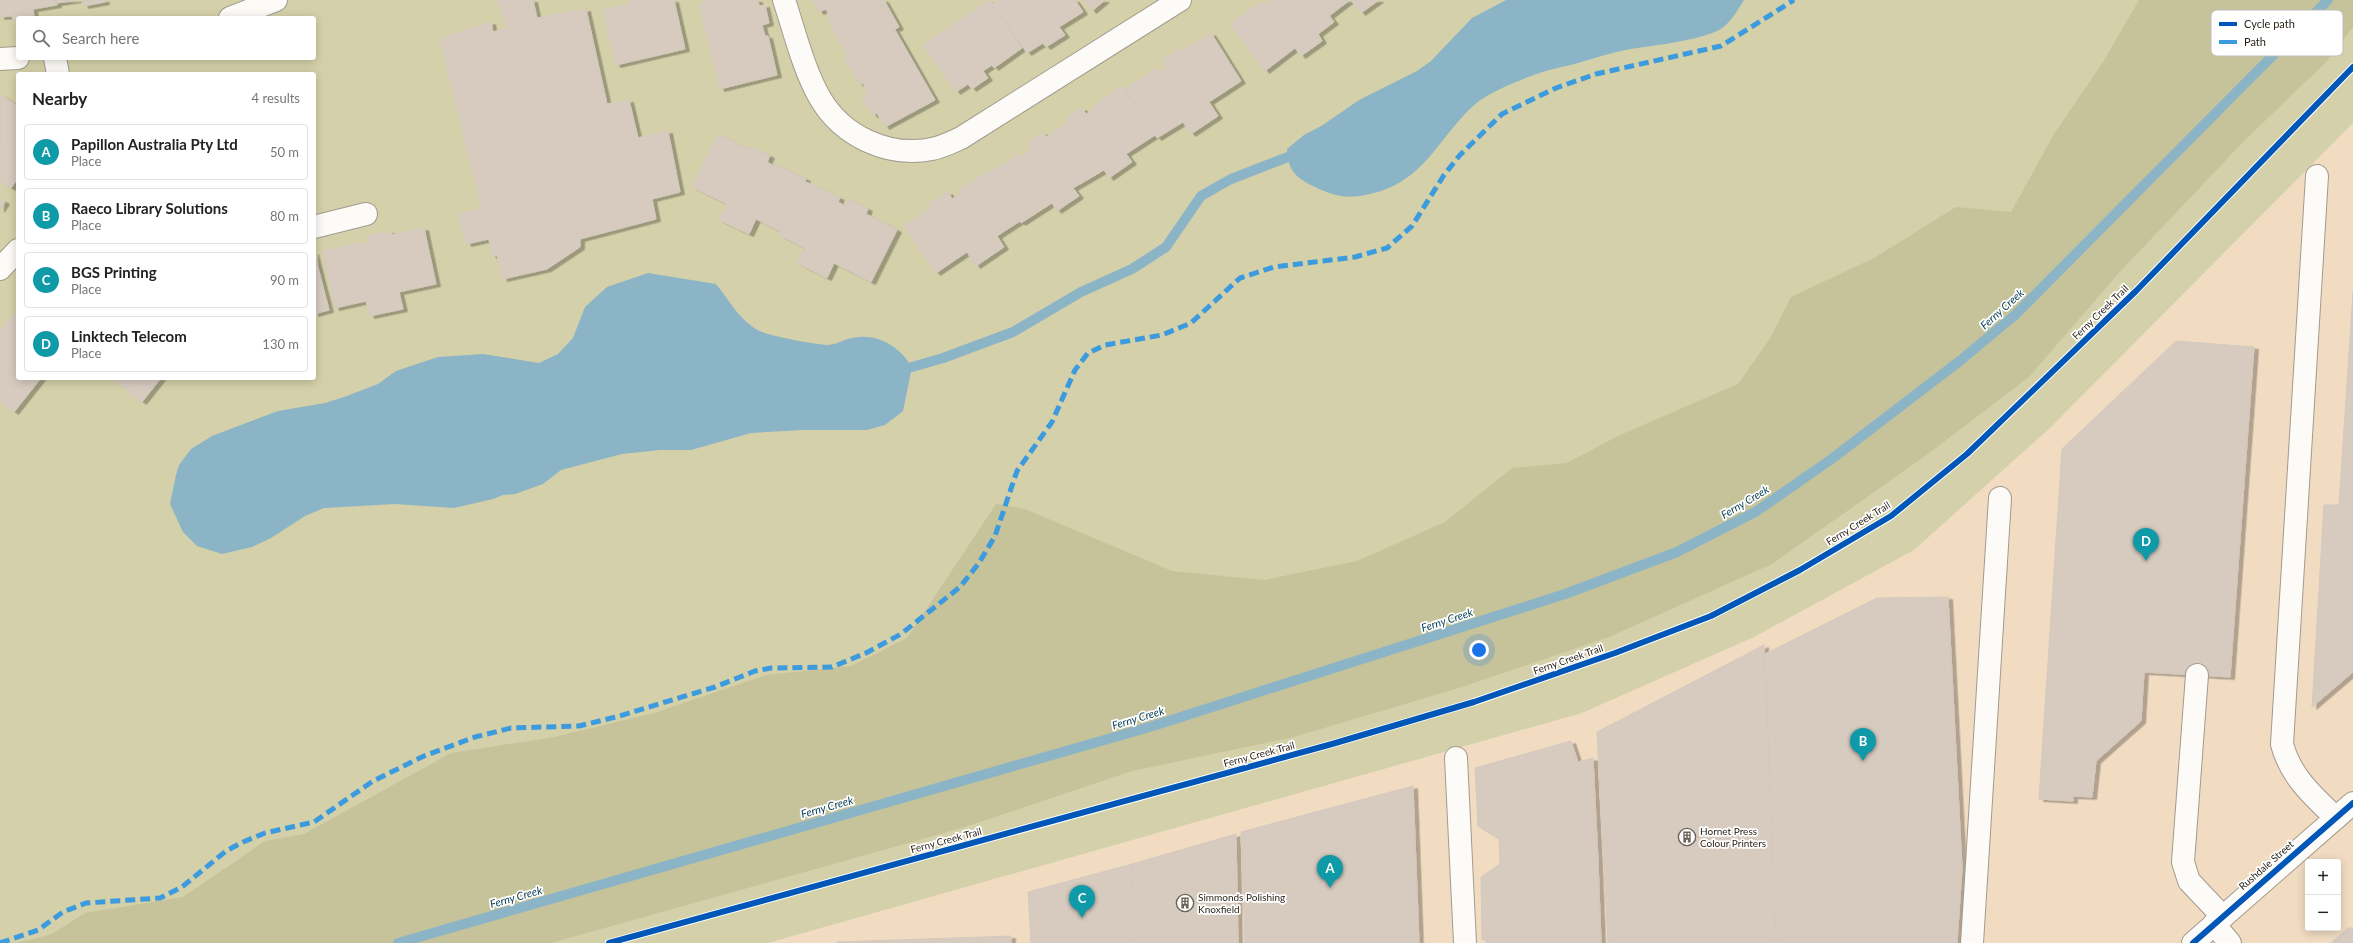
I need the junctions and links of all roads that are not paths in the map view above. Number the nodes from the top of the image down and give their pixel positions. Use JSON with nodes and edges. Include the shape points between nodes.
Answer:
{"nodes":[{"id":1,"x":276,"y":0,"type":"edge"},
{"id":2,"x":784,"y":0,"type":"edge"},
{"id":3,"x":1180,"y":0,"type":"edge"},
{"id":4,"x":235,"y":16,"type":"edge"},
{"id":5,"x":16,"y":58,"type":"edge"},
{"id":6,"x":0,"y":59,"type":"edge"},
{"id":7,"x":56,"y":60,"type":"edge"},
{"id":8,"x":58,"y":72,"type":"edge"},
{"id":9,"x":2317,"y":176,"type":"dead end"},
{"id":10,"x":366,"y":214,"type":"dead end"},
{"id":11,"x":316,"y":226,"type":"edge"},
{"id":12,"x":16,"y":252,"type":"edge"},
{"id":13,"x":0,"y":269,"type":"edge"},
{"id":14,"x":2000,"y":498,"type":"dead end"},
{"id":15,"x":2197,"y":675,"type":"dead end"},
{"id":16,"x":1456,"y":758,"type":"dead end"},
{"id":17,"x":2353,"y":803,"type":"edge"},
{"id":18,"x":2336,"y":818,"type":"junction"},
{"id":19,"x":2219,"y":920,"type":"junction"},
{"id":20,"x":1465,"y":943,"type":"edge"},
{"id":21,"x":1972,"y":943,"type":"edge"},
{"id":22,"x":2193,"y":943,"type":"edge"},
{"id":23,"x":2230,"y":943,"type":"edge"}],
"edges":[{"from":1,"to":4,"type":"street"},
{"from":2,"to":3,"type":"street","via":[[815,87],[829,111],[839,122],[863,139],[879,146],[912,151],[933,149],[961,138]]},
{"from":5,"to":6,"type":"street"},
{"from":7,"to":8,"type":"street"},
{"from":9,"to":18,"type":"street","via":[[2282,744],[2285,756],[2299,780]]},
{"from":10,"to":11,"type":"street"},
{"from":12,"to":13,"type":"street"},
{"from":14,"to":21,"type":"street"},
{"from":15,"to":19,"type":"street","via":[[2183,862],[2188,881]]},
{"from":16,"to":20,"type":"street"},
{"from":17,"to":18,"type":"street","name":"Rushdale Street"},
{"from":18,"to":19,"type":"street","name":"Rushdale Street"},
{"from":19,"to":22,"type":"street","name":"Rushdale Street"},
{"from":19,"to":23,"type":"street"}]}
